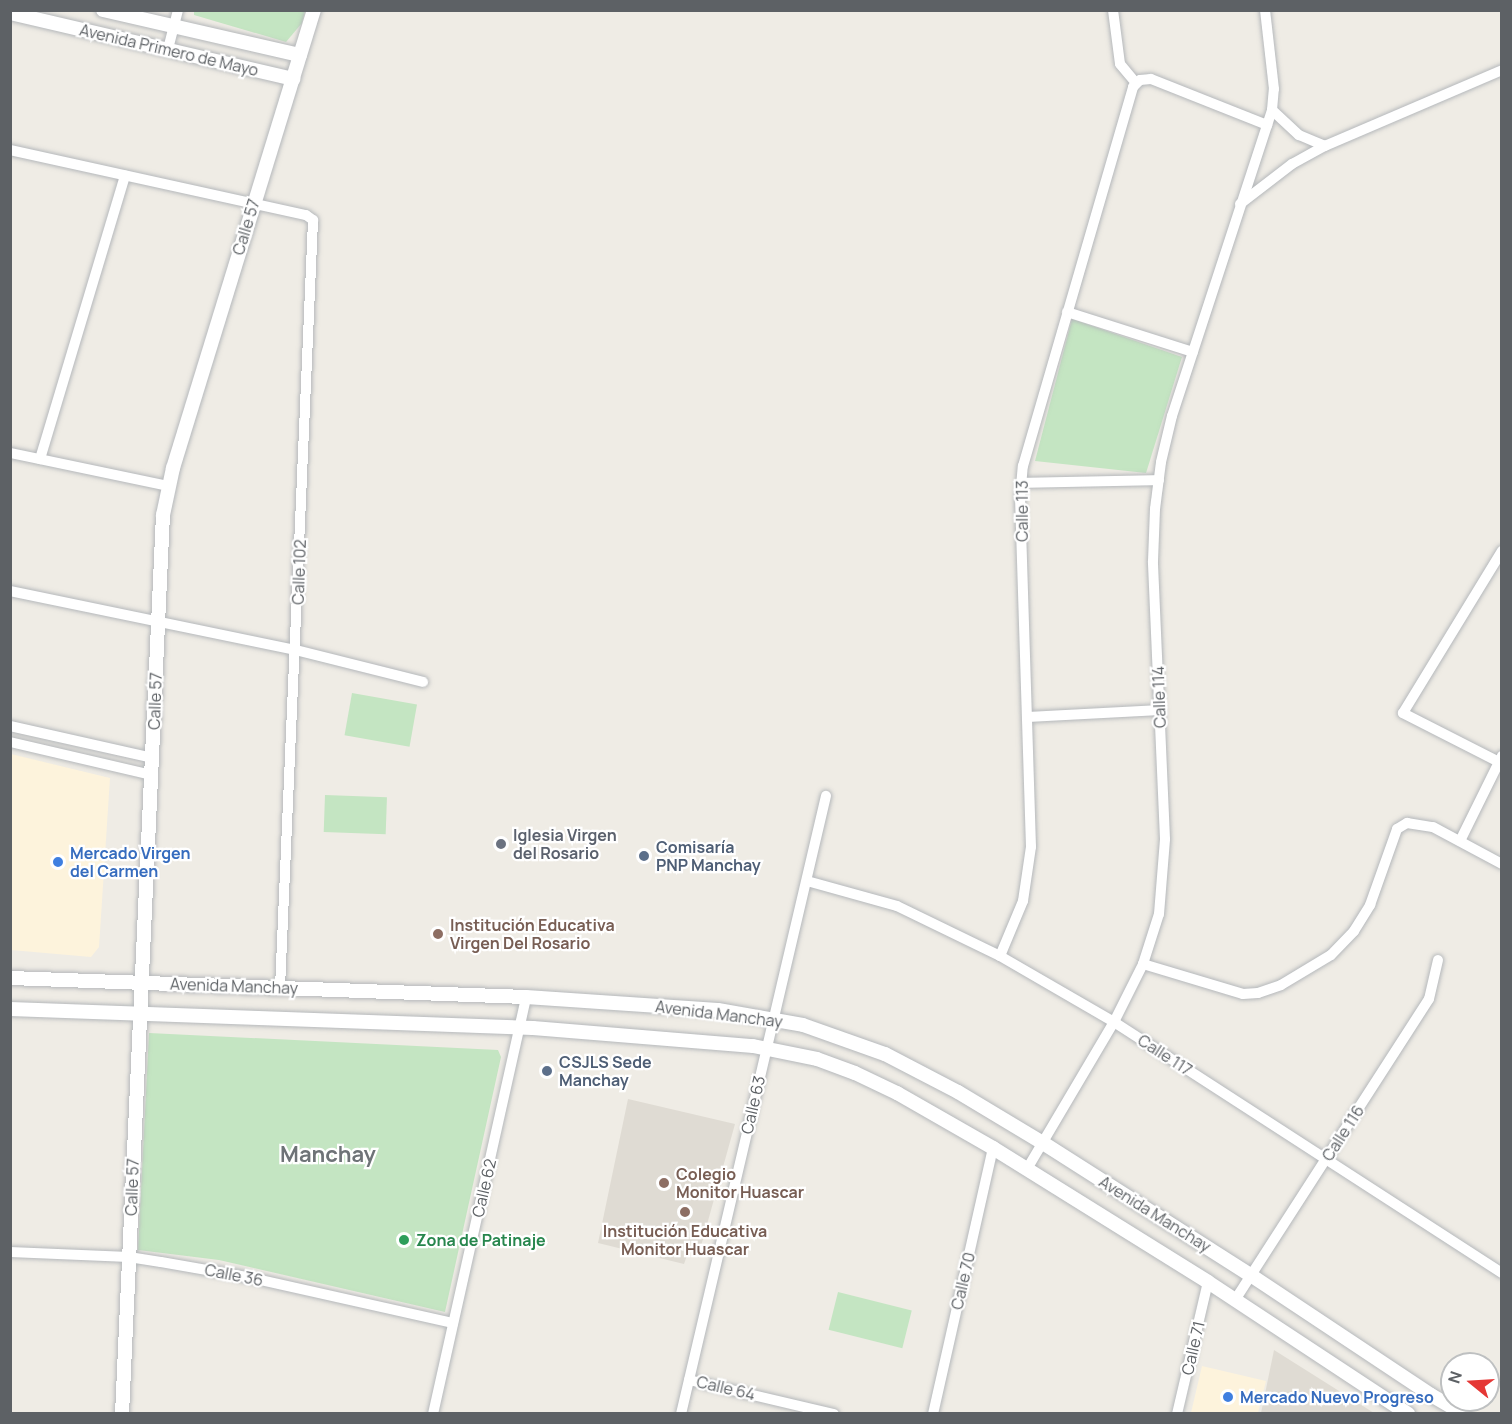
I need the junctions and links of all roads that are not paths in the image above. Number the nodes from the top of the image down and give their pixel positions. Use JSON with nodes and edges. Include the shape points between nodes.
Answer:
{"nodes":[{"id":1,"x":103,"y":10,"type":"edge"},
{"id":2,"x":178,"y":10,"type":"edge"},
{"id":3,"x":314,"y":10,"type":"edge"},
{"id":4,"x":1113,"y":10,"type":"edge"},
{"id":5,"x":1265,"y":10,"type":"edge"},
{"id":6,"x":10,"y":13,"type":"edge"},
{"id":7,"x":40,"y":15,"type":"edge"},
{"id":8,"x":175,"y":27,"type":"junction"},
{"id":9,"x":168,"y":50,"type":"junction"},
{"id":10,"x":300,"y":55,"type":"junction"},
{"id":11,"x":1502,"y":70,"type":"edge"},
{"id":12,"x":293,"y":79,"type":"junction"},
{"id":13,"x":1137,"y":81,"type":"junction"},
{"id":14,"x":1272,"y":110,"type":"junction"},
{"id":15,"x":1267,"y":125,"type":"junction"},
{"id":16,"x":1325,"y":146,"type":"junction"},
{"id":17,"x":10,"y":150,"type":"edge"},
{"id":18,"x":125,"y":175,"type":"junction"},
{"id":19,"x":253,"y":202,"type":"junction"},
{"id":20,"x":1240,"y":204,"type":"junction"},
{"id":21,"x":1066,"y":312,"type":"junction"},
{"id":22,"x":1193,"y":352,"type":"junction"},
{"id":23,"x":10,"y":453,"type":"edge"},
{"id":24,"x":40,"y":459,"type":"junction"},
{"id":25,"x":1159,"y":480,"type":"junction"},
{"id":26,"x":1021,"y":483,"type":"junction"},
{"id":27,"x":168,"y":486,"type":"junction"},
{"id":28,"x":1502,"y":551,"type":"edge"},
{"id":29,"x":10,"y":591,"type":"edge"},
{"id":30,"x":158,"y":624,"type":"junction"},
{"id":31,"x":296,"y":650,"type":"junction"},
{"id":32,"x":423,"y":682,"type":"dead end"},
{"id":33,"x":1160,"y":710,"type":"junction"},
{"id":34,"x":1028,"y":717,"type":"junction"},
{"id":35,"x":10,"y":726,"type":"edge"},
{"id":36,"x":10,"y":742,"type":"edge"},
{"id":37,"x":153,"y":758,"type":"junction"},
{"id":38,"x":1500,"y":759,"type":"edge"},
{"id":39,"x":152,"y":775,"type":"junction"},
{"id":40,"x":826,"y":796,"type":"dead end"},
{"id":41,"x":1460,"y":841,"type":"junction"},
{"id":42,"x":1502,"y":864,"type":"edge"},
{"id":43,"x":807,"y":881,"type":"junction"},
{"id":44,"x":1000,"y":956,"type":"junction"},
{"id":45,"x":1438,"y":960,"type":"dead end"},
{"id":46,"x":1143,"y":964,"type":"junction"},
{"id":47,"x":10,"y":978,"type":"edge"},
{"id":48,"x":141,"y":983,"type":"junction"},
{"id":49,"x":280,"y":988,"type":"junction"},
{"id":50,"x":526,"y":998,"type":"junction"},
{"id":51,"x":10,"y":1009,"type":"edge"},
{"id":52,"x":139,"y":1013,"type":"junction"},
{"id":53,"x":776,"y":1019,"type":"junction"},
{"id":54,"x":1114,"y":1022,"type":"junction"},
{"id":55,"x":520,"y":1028,"type":"junction"},
{"id":56,"x":766,"y":1048,"type":"junction"},
{"id":57,"x":1043,"y":1143,"type":"junction"},
{"id":58,"x":993,"y":1148,"type":"junction"},
{"id":59,"x":1325,"y":1161,"type":"junction"},
{"id":60,"x":1027,"y":1169,"type":"junction"},
{"id":61,"x":10,"y":1252,"type":"edge"},
{"id":62,"x":129,"y":1257,"type":"junction"},
{"id":63,"x":1502,"y":1274,"type":"edge"},
{"id":64,"x":1252,"y":1276,"type":"junction"},
{"id":65,"x":1208,"y":1282,"type":"junction"},
{"id":66,"x":1235,"y":1300,"type":"junction"},
{"id":67,"x":453,"y":1323,"type":"junction"},
{"id":68,"x":689,"y":1380,"type":"junction"},
{"id":69,"x":122,"y":1413,"type":"edge"},
{"id":70,"x":433,"y":1413,"type":"edge"},
{"id":71,"x":681,"y":1413,"type":"edge"},
{"id":72,"x":834,"y":1413,"type":"edge"},
{"id":73,"x":933,"y":1413,"type":"edge"},
{"id":74,"x":1177,"y":1413,"type":"edge"},
{"id":75,"x":1408,"y":1413,"type":"edge"},
{"id":76,"x":1464,"y":1413,"type":"edge"}],
"edges":[{"from":1,"to":8,"type":"street","name":"Avenida Primero de Mayo"},
{"from":2,"to":8,"type":"street"},
{"from":3,"to":10,"type":"street","name":"Calle 57"},
{"from":4,"to":13,"type":"street","via":[[1120,64]]},
{"from":5,"to":14,"type":"street","name":"Calle 114","via":[[1274,89]]},
{"from":6,"to":7,"type":"street","name":"Avenida Primero de Mayo"},
{"from":7,"to":9,"type":"street","name":"Avenida Primero de Mayo"},
{"from":8,"to":9,"type":"street"},
{"from":8,"to":10,"type":"street","name":"Avenida Primero de Mayo"},
{"from":9,"to":12,"type":"street","name":"Avenida Primero de Mayo"},
{"from":10,"to":12,"type":"street","name":"Calle 57"},
{"from":11,"to":16,"type":"street"},
{"from":12,"to":19,"type":"street","name":"Calle 57"},
{"from":13,"to":15,"type":"street","via":[[1151,79]]},
{"from":13,"to":21,"type":"street","name":"Calle 113"},
{"from":14,"to":15,"type":"street","name":"Calle 114"},
{"from":14,"to":16,"type":"street","via":[[1299,135]]},
{"from":15,"to":20,"type":"street","name":"Calle 114"},
{"from":16,"to":20,"type":"street","via":[[1293,164]]},
{"from":17,"to":18,"type":"street","name":"Calle 102"},
{"from":18,"to":19,"type":"street","name":"Calle 102"},
{"from":18,"to":24,"type":"street"},
{"from":19,"to":27,"type":"street","name":"Calle 57"},
{"from":19,"to":31,"type":"street","name":"Calle 102","via":[[306,214],[314,223]]},
{"from":20,"to":22,"type":"street","name":"Calle 114"},
{"from":21,"to":22,"type":"street"},
{"from":21,"to":26,"type":"street","name":"Calle 113","via":[[1027,446]]},
{"from":22,"to":25,"type":"street","name":"Calle 114","via":[[1172,416]]},
{"from":23,"to":24,"type":"street"},
{"from":24,"to":27,"type":"street"},
{"from":25,"to":26,"type":"street"},
{"from":25,"to":33,"type":"street","name":"Calle 114","via":[[1153,544]]},
{"from":26,"to":34,"type":"street","name":"Calle 113"},
{"from":27,"to":30,"type":"street","name":"Calle 57"},
{"from":28,"to":38,"type":"street","via":[[1403,713]]},
{"from":29,"to":30,"type":"street"},
{"from":30,"to":31,"type":"street"},
{"from":30,"to":37,"type":"street","name":"Calle 57"},
{"from":31,"to":32,"type":"street"},
{"from":31,"to":49,"type":"street","name":"Calle 102"},
{"from":33,"to":34,"type":"street"},
{"from":33,"to":46,"type":"street","name":"Calle 114","via":[[1164,881],[1156,929]]},
{"from":34,"to":44,"type":"street","name":"Calle 113","via":[[1029,866],[1017,919]]},
{"from":35,"to":37,"type":"street"},
{"from":36,"to":39,"type":"street"},
{"from":37,"to":39,"type":"street","name":"Calle 57"},
{"from":38,"to":41,"type":"street"},
{"from":39,"to":48,"type":"street","name":"Calle 57"},
{"from":40,"to":43,"type":"street","name":"Calle 63"},
{"from":41,"to":42,"type":"street"},
{"from":41,"to":46,"type":"street","via":[[1417,823],[1397,829],[1370,905],[1354,931],[1331,956],[1281,985],[1243,994]]},
{"from":43,"to":44,"type":"street","name":"Calle 117","via":[[897,906]]},
{"from":43,"to":53,"type":"street","name":"Calle 63"},
{"from":44,"to":54,"type":"street","name":"Calle 117"},
{"from":45,"to":59,"type":"street","name":"Calle 116","via":[[1429,999]]},
{"from":46,"to":54,"type":"street","name":"Calle 114"},
{"from":47,"to":48,"type":"street","name":"Avenida Manchay"},
{"from":48,"to":49,"type":"street","name":"Avenida Manchay"},
{"from":48,"to":52,"type":"street","name":"Calle 57"},
{"from":49,"to":50,"type":"street","name":"Avenida Manchay"},
{"from":50,"to":53,"type":"street","name":"Avenida Manchay","via":[[718,1010]]},
{"from":50,"to":55,"type":"street","name":"Calle 62"},
{"from":51,"to":52,"type":"street","name":"Avenida Manchay"},
{"from":52,"to":55,"type":"street","name":"Avenida Manchay"},
{"from":52,"to":62,"type":"street","name":"Calle 57"},
{"from":53,"to":56,"type":"street","name":"Calle 63"},
{"from":53,"to":57,"type":"street","name":"Avenida Manchay","via":[[856,1042],[903,1062]]},
{"from":54,"to":57,"type":"street","name":"Calle 114"},
{"from":54,"to":59,"type":"street","name":"Calle 117"},
{"from":55,"to":56,"type":"street","name":"Avenida Manchay"},
{"from":55,"to":67,"type":"street","name":"Calle 62"},
{"from":56,"to":58,"type":"street","name":"Avenida Manchay","via":[[855,1072]]},
{"from":56,"to":68,"type":"street","name":"Calle 63"},
{"from":57,"to":60,"type":"street","name":"Calle 114"},
{"from":57,"to":64,"type":"street","name":"Avenida Manchay"},
{"from":58,"to":60,"type":"street","name":"Avenida Manchay"},
{"from":58,"to":73,"type":"street","name":"Calle 70"},
{"from":59,"to":63,"type":"street","name":"Calle 117"},
{"from":59,"to":64,"type":"street","name":"Calle 116"},
{"from":60,"to":65,"type":"street","name":"Avenida Manchay"},
{"from":61,"to":62,"type":"street","name":"Calle 36"},
{"from":62,"to":67,"type":"street","name":"Calle 36","via":[[247,1277]]},
{"from":62,"to":69,"type":"street","name":"Calle 57"},
{"from":64,"to":66,"type":"street","name":"Calle 116"},
{"from":64,"to":76,"type":"street","name":"Avenida Manchay"},
{"from":65,"to":66,"type":"street","name":"Avenida Manchay"},
{"from":65,"to":74,"type":"street","name":"Calle 71"},
{"from":66,"to":75,"type":"street","name":"Avenida Manchay"},
{"from":67,"to":70,"type":"street","name":"Calle 62"},
{"from":68,"to":71,"type":"street","name":"Calle 63"},
{"from":68,"to":72,"type":"street","name":"Calle 64"}]}
